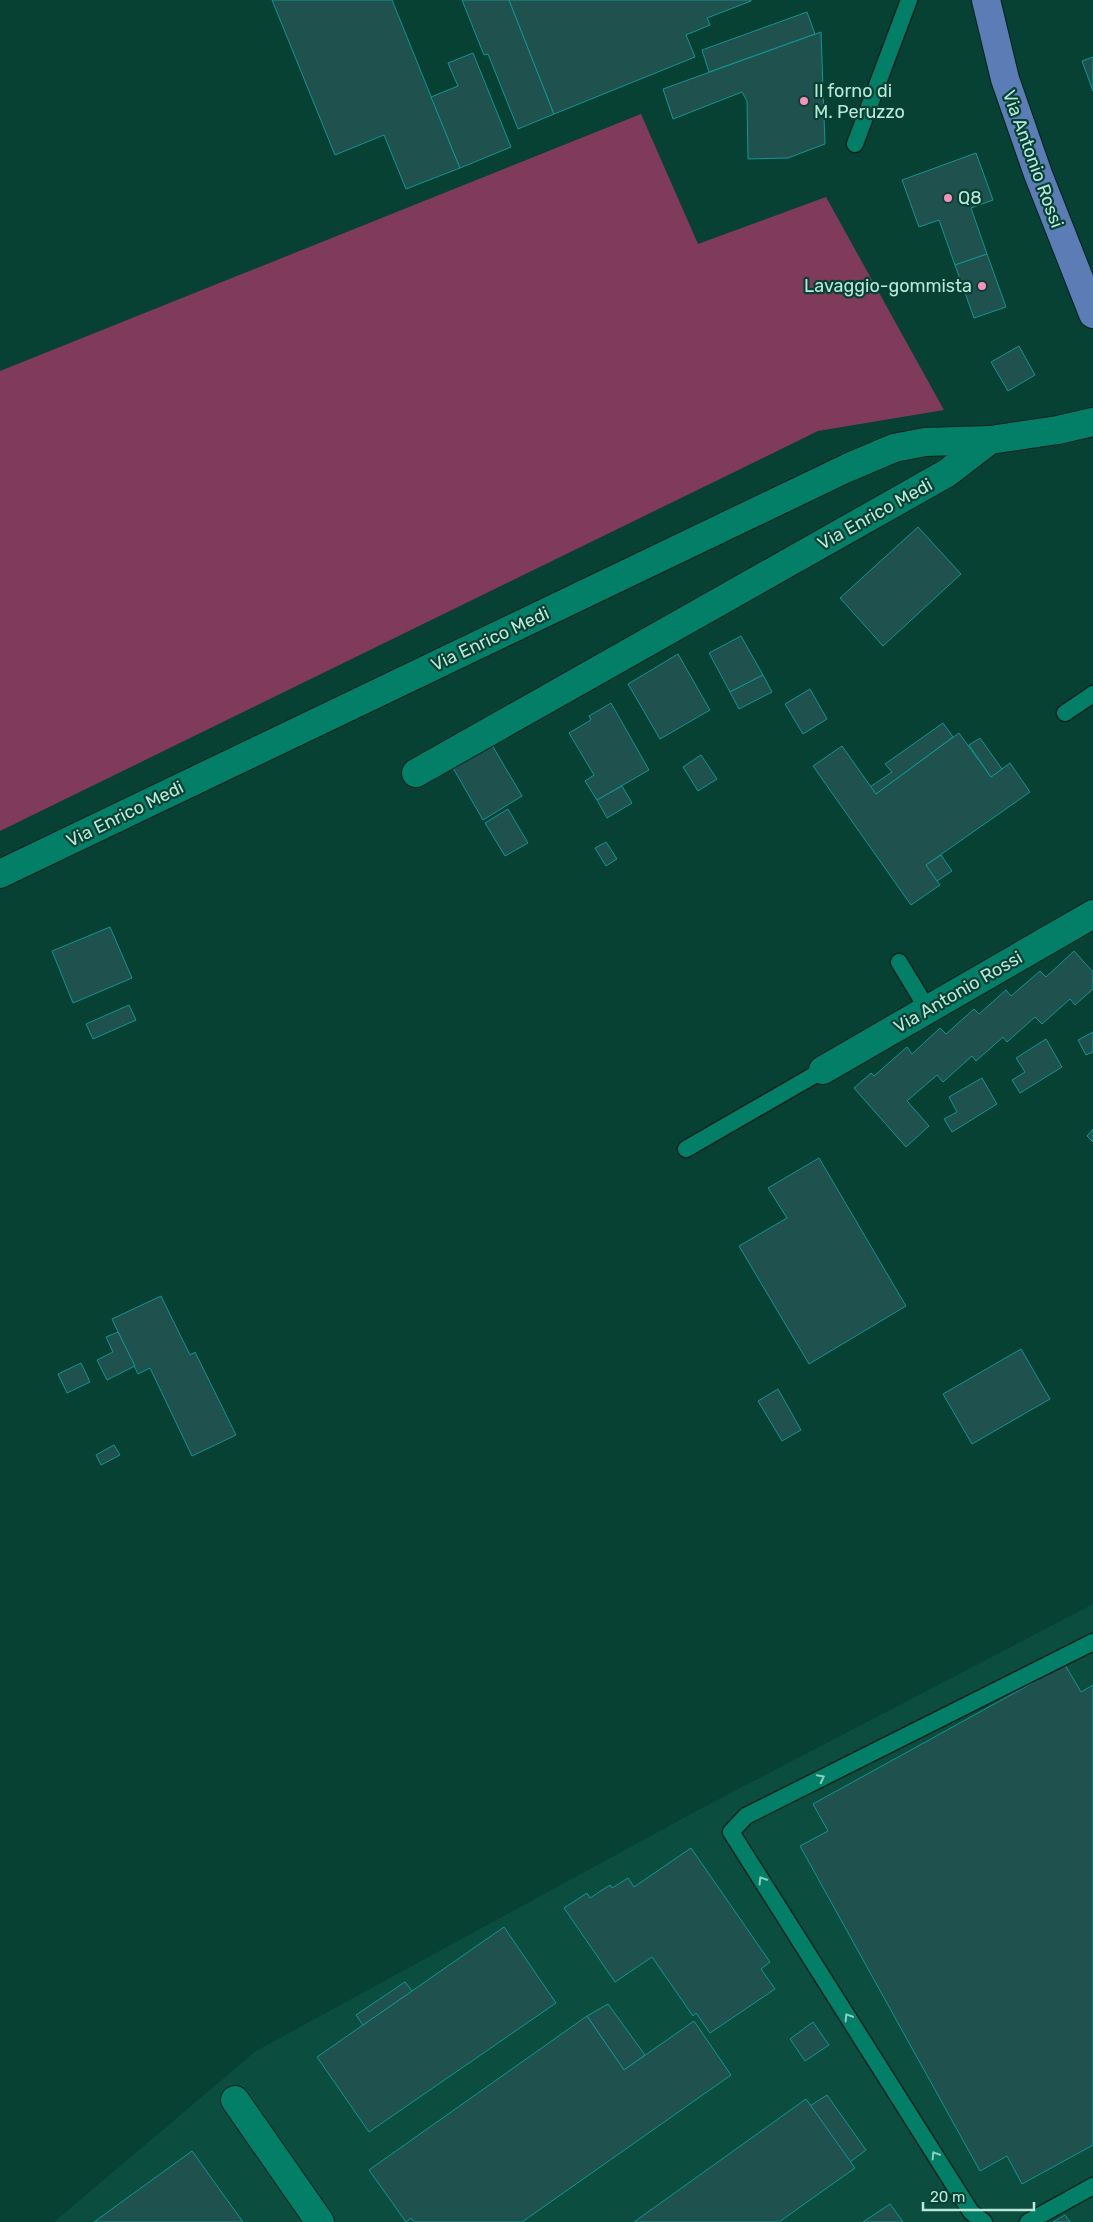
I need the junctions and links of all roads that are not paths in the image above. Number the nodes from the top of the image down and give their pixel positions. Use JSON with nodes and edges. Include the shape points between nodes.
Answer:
{"nodes":[{"id":1,"x":909,"y":0,"type":"edge"},
{"id":2,"x":986,"y":0,"type":"edge"},
{"id":3,"x":855,"y":144,"type":"dead end"},
{"id":4,"x":1093,"y":314,"type":"edge"},
{"id":5,"x":1093,"y":422,"type":"edge"},
{"id":6,"x":990,"y":440,"type":"junction"},
{"id":7,"x":1093,"y":694,"type":"edge"},
{"id":8,"x":1065,"y":713,"type":"dead end"},
{"id":9,"x":416,"y":773,"type":"dead end"},
{"id":10,"x":0,"y":874,"type":"edge"},
{"id":11,"x":1093,"y":914,"type":"edge"},
{"id":12,"x":899,"y":962,"type":"dead end"},
{"id":13,"x":928,"y":1010,"type":"junction"},
{"id":14,"x":823,"y":1070,"type":"joint"},
{"id":15,"x":686,"y":1149,"type":"dead end"},
{"id":16,"x":1093,"y":1642,"type":"edge"},
{"id":17,"x":235,"y":2100,"type":"dead end"},
{"id":18,"x":1093,"y":2186,"type":"edge"},
{"id":19,"x":320,"y":2222,"type":"edge"},
{"id":20,"x":984,"y":2222,"type":"edge"},
{"id":21,"x":1028,"y":2222,"type":"edge"}],
"edges":[{"from":1,"to":3,"type":"lane"},
{"from":2,"to":4,"type":"main road","name":"Via Antonio Rossi","via":[[1005,80]]},
{"from":5,"to":6,"type":"street","name":"Via Enrico Medi"},
{"from":6,"to":9,"type":"street","name":"Via Enrico Medi","via":[[947,474]]},
{"from":6,"to":10,"type":"street","name":"Via Enrico Medi","via":[[918,443],[894,448],[847,468]]},
{"from":7,"to":8,"type":"lane"},
{"from":11,"to":13,"type":"street","name":"Via Antonio Rossi"},
{"from":12,"to":13,"type":"lane"},
{"from":13,"to":14,"type":"street","name":"Via Antonio Rossi"},
{"from":14,"to":15,"type":"lane"},
{"from":20,"to":16,"type":"lane","one_way":true,"via":[[971,2212],[731,1832],[746,1816]]},
{"from":17,"to":19,"type":"street"},
{"from":18,"to":21,"type":"lane"}]}
